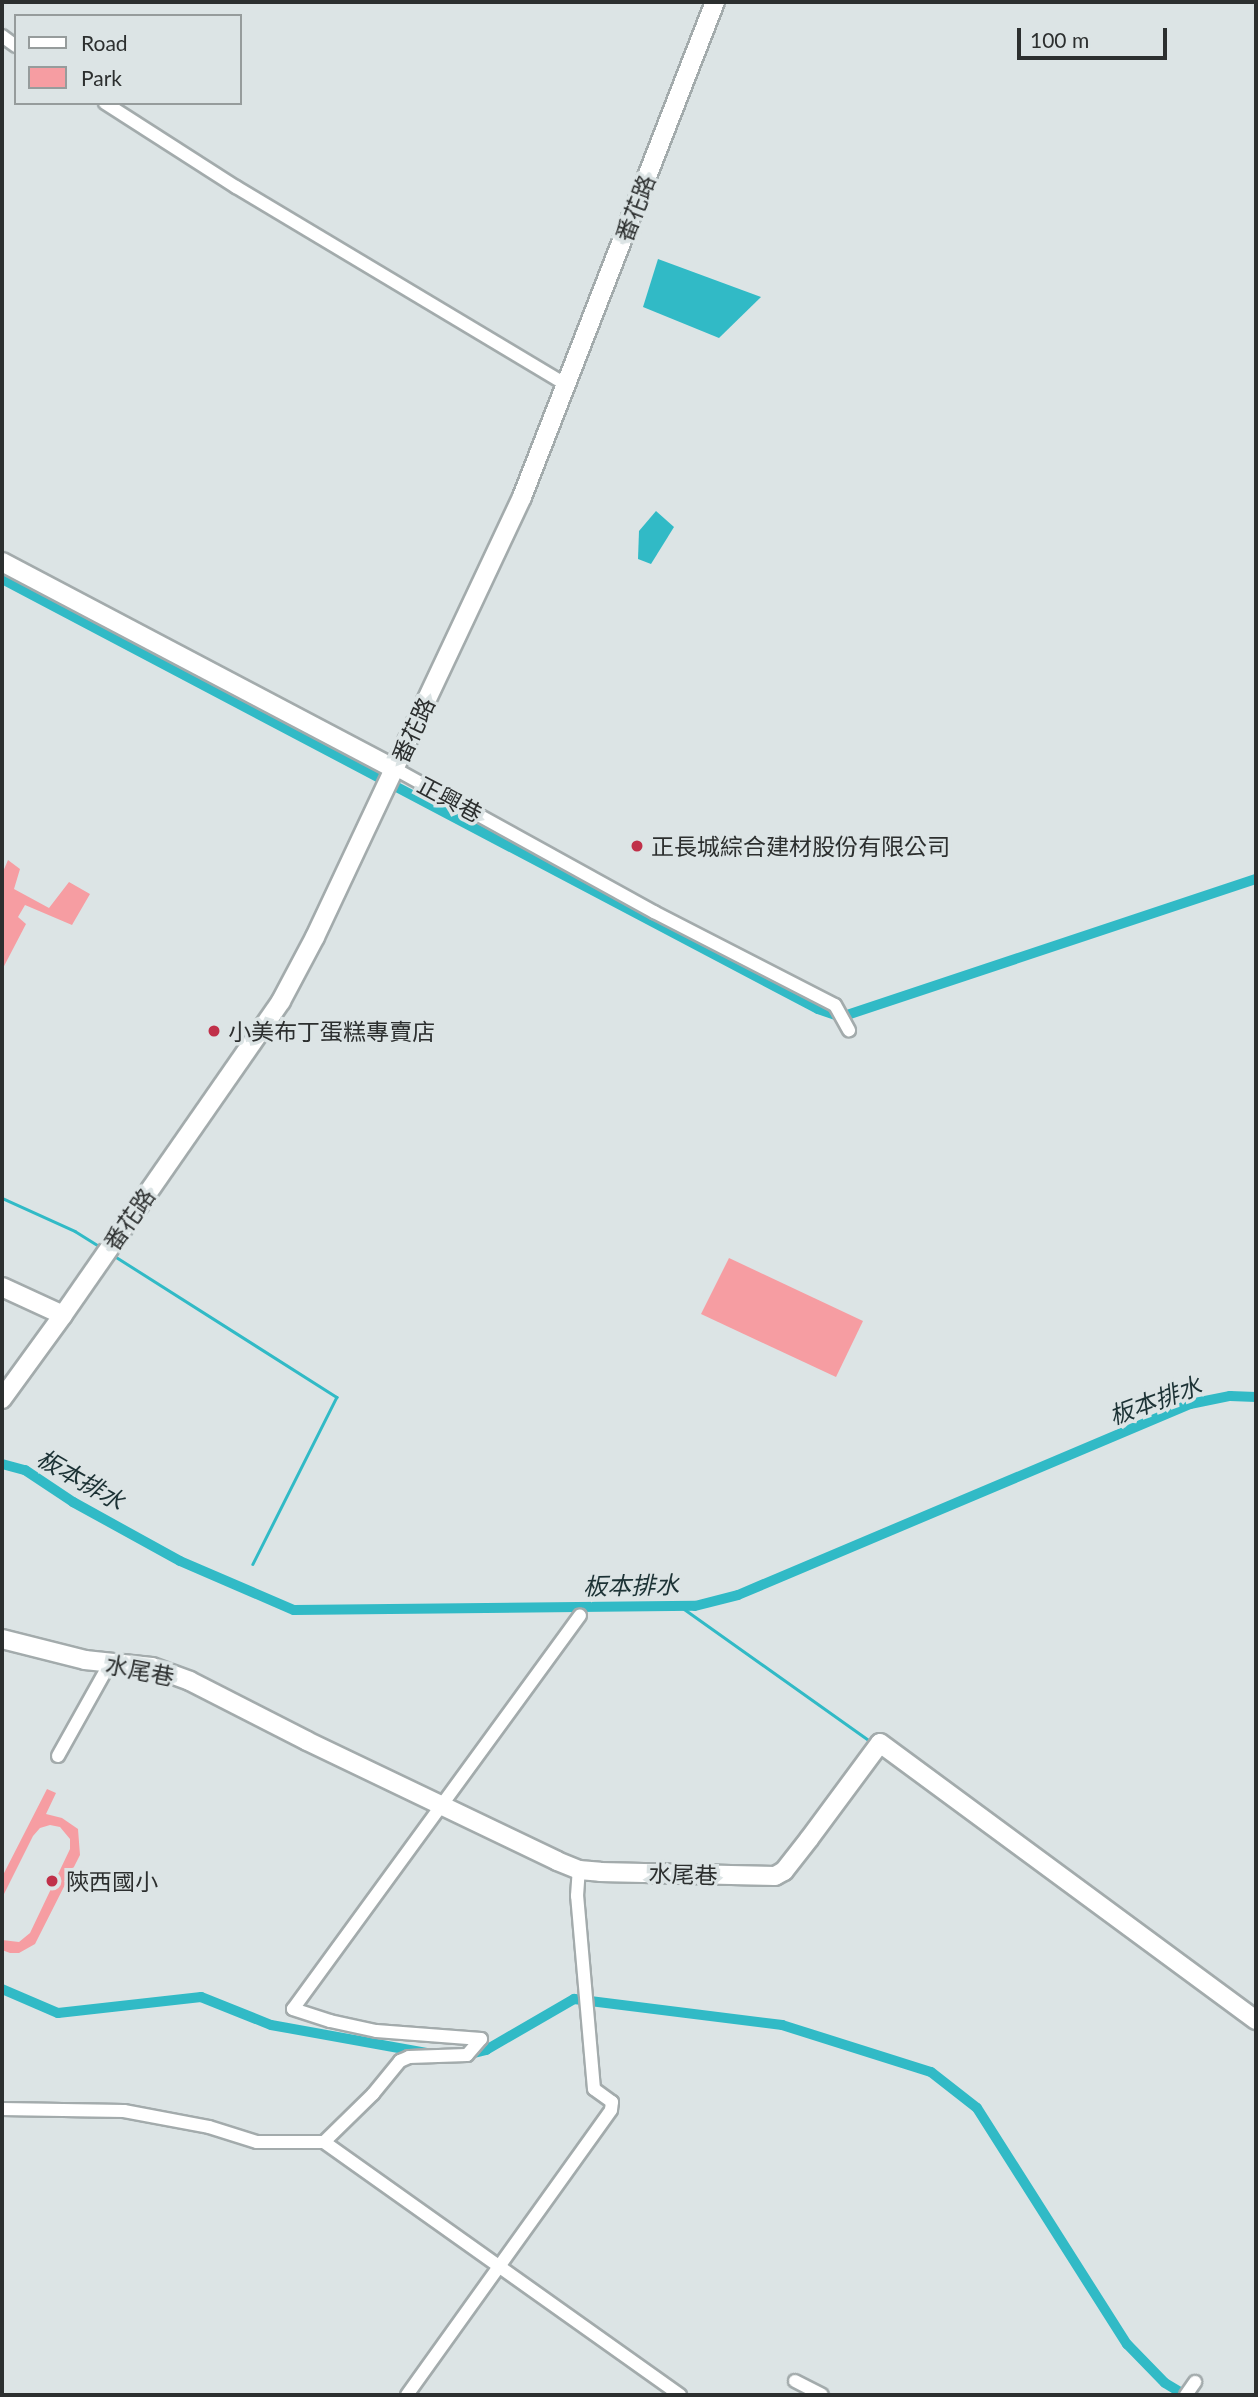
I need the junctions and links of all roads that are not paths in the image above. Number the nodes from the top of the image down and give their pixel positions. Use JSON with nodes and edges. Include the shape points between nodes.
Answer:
{"nodes":[{"id":1,"x":715,"y":2,"type":"edge"},
{"id":2,"x":108,"y":105,"type":"edge"},
{"id":3,"x":566,"y":385,"type":"junction"},
{"id":4,"x":2,"y":562,"type":"edge"},
{"id":5,"x":395,"y":769,"type":"junction"},
{"id":6,"x":849,"y":1030,"type":"dead end"},
{"id":7,"x":2,"y":1287,"type":"edge"},
{"id":8,"x":64,"y":1315,"type":"junction"},
{"id":9,"x":2,"y":1399,"type":"edge"},
{"id":10,"x":580,"y":1615,"type":"dead end"},
{"id":11,"x":2,"y":1639,"type":"edge"},
{"id":12,"x":110,"y":1663,"type":"junction"},
{"id":13,"x":58,"y":1756,"type":"dead end"},
{"id":14,"x":443,"y":1805,"type":"junction"},
{"id":15,"x":579,"y":1870,"type":"junction"},
{"id":16,"x":1256,"y":2020,"type":"edge"},
{"id":17,"x":2,"y":2109,"type":"edge"},
{"id":18,"x":324,"y":2142,"type":"junction"},
{"id":19,"x":499,"y":2266,"type":"junction"},
{"id":20,"x":795,"y":2381,"type":"dead end"},
{"id":21,"x":1195,"y":2382,"type":"dead end"},
{"id":22,"x":407,"y":2395,"type":"edge"},
{"id":23,"x":680,"y":2395,"type":"edge"},
{"id":24,"x":822,"y":2395,"type":"edge"},
{"id":25,"x":1186,"y":2395,"type":"edge"}],
"edges":[{"from":1,"to":3,"type":"street","name":"番花路"},
{"from":2,"to":3,"type":"street"},
{"from":3,"to":5,"type":"street","name":"番花路","via":[[516,510]]},
{"from":4,"to":5,"type":"street","name":"正興巷"},
{"from":5,"to":6,"type":"street","name":"正興巷","via":[[654,912],[835,1005]]},
{"from":5,"to":8,"type":"street","name":"番花路","via":[[281,1001]]},
{"from":7,"to":8,"type":"street"},
{"from":8,"to":9,"type":"street","name":"番花路"},
{"from":10,"to":14,"type":"street"},
{"from":11,"to":12,"type":"street","name":"水尾巷"},
{"from":12,"to":13,"type":"street"},
{"from":12,"to":14,"type":"street","name":"水尾巷","via":[[152,1667],[190,1681]]},
{"from":14,"to":15,"type":"street","name":"水尾巷"},
{"from":14,"to":18,"type":"street","via":[[293,2009],[376,2031],[481,2039],[467,2055],[409,2057],[400,2062]]},
{"from":15,"to":16,"type":"street","name":"水尾巷","via":[[775,1876],[784,1871],[880,1743]]},
{"from":15,"to":19,"type":"street","via":[[577,1896],[594,2089],[612,2102],[611,2110]]},
{"from":17,"to":18,"type":"street","via":[[124,2111],[209,2127],[257,2142]]},
{"from":18,"to":19,"type":"street"},
{"from":19,"to":22,"type":"street"},
{"from":19,"to":23,"type":"street"},
{"from":20,"to":24,"type":"street"},
{"from":21,"to":25,"type":"street"}]}
